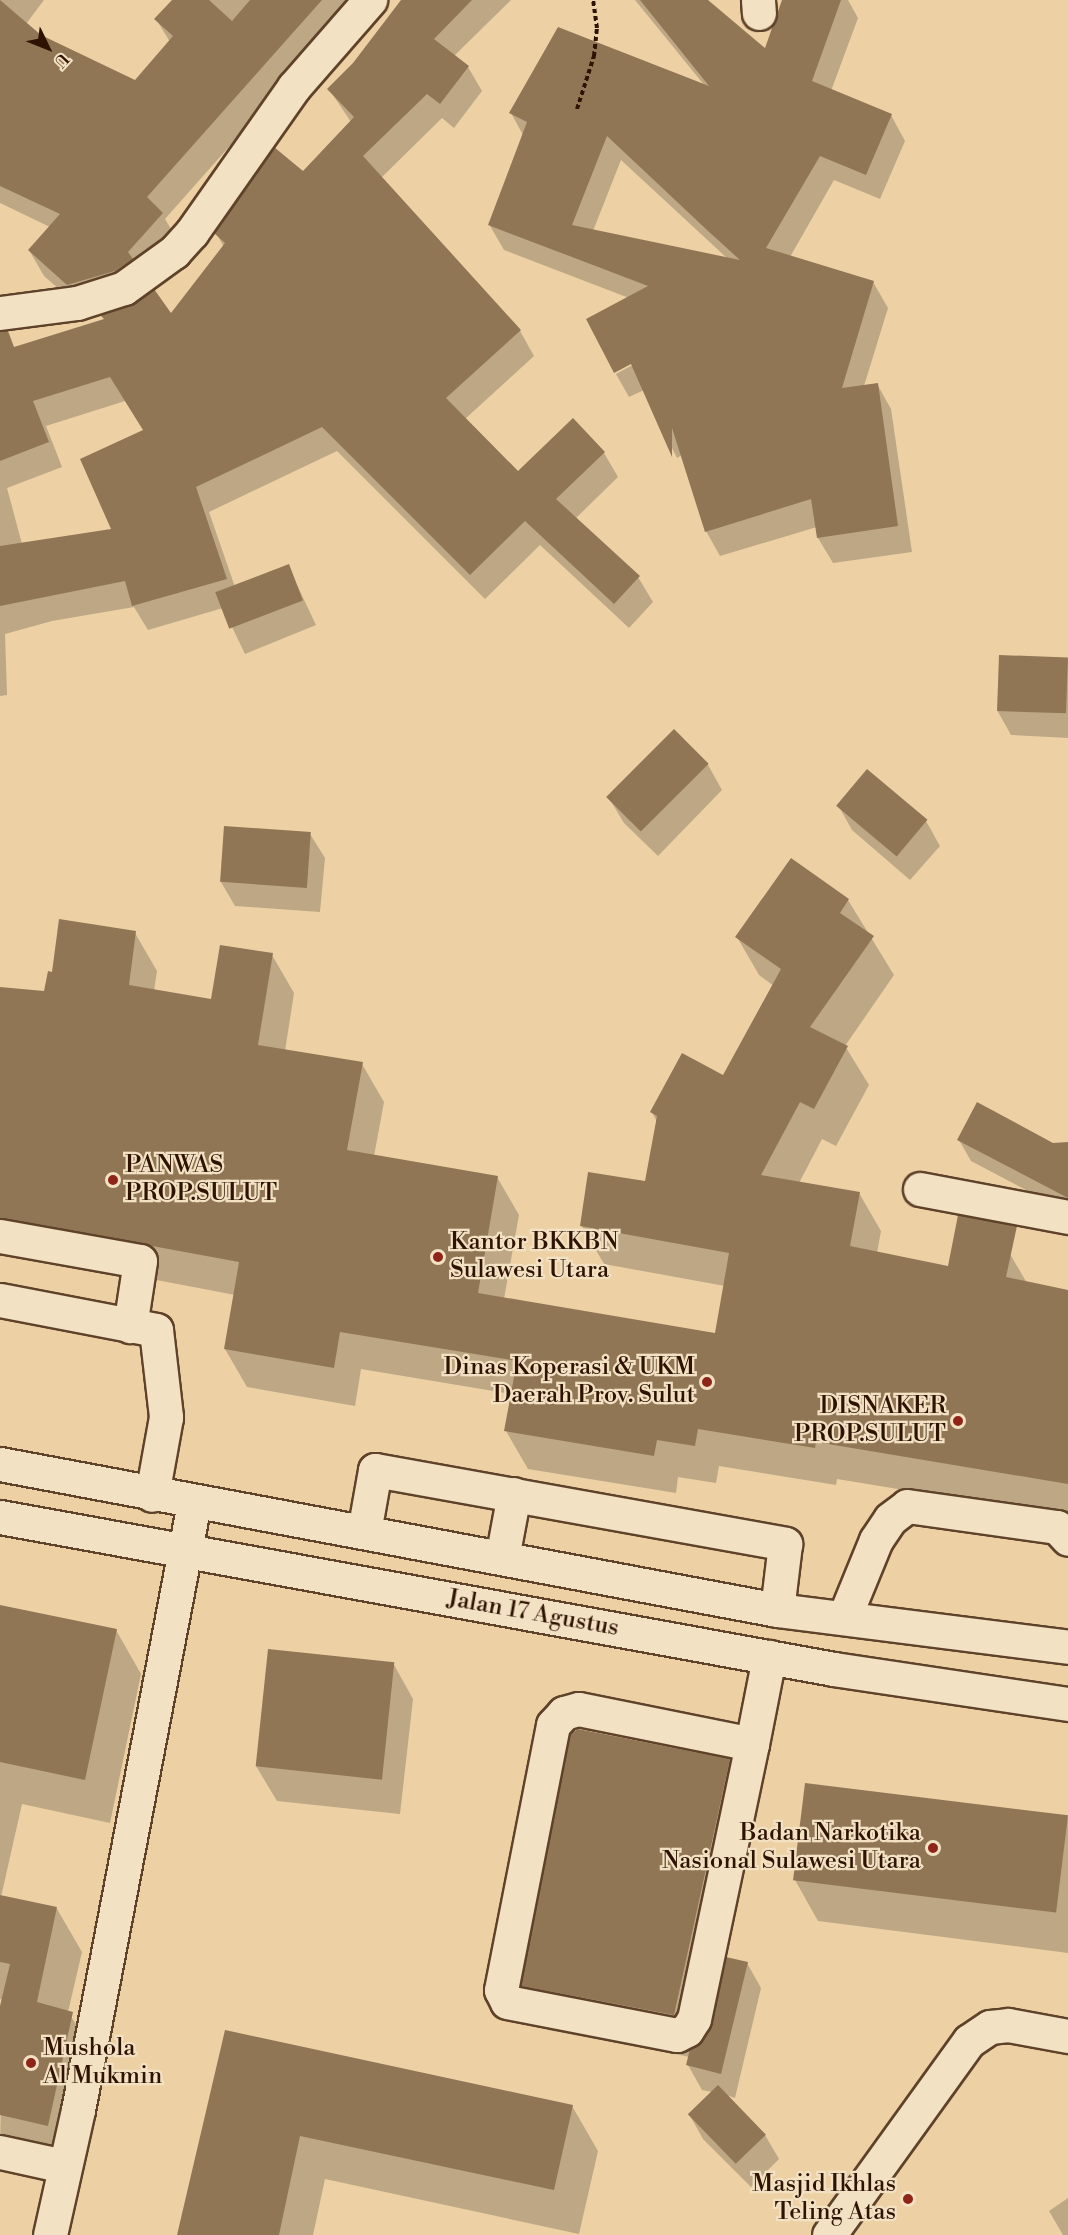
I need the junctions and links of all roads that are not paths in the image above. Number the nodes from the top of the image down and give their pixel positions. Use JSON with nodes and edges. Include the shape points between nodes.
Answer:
{"nodes":[{"id":1,"x":370,"y":0,"type":"edge"},
{"id":2,"x":0,"y":313,"type":"edge"},
{"id":3,"x":920,"y":1189,"type":"dead end"},
{"id":4,"x":1068,"y":1217,"type":"edge"},
{"id":5,"x":0,"y":1236,"type":"edge"},
{"id":6,"x":0,"y":1300,"type":"edge"},
{"id":7,"x":130,"y":1326,"type":"junction"},
{"id":8,"x":0,"y":1464,"type":"edge"},
{"id":9,"x":513,"y":1494,"type":"junction"},
{"id":10,"x":152,"y":1495,"type":"junction"},
{"id":11,"x":194,"y":1503,"type":"junction"},
{"id":12,"x":0,"y":1517,"type":"edge"},
{"id":13,"x":363,"y":1532,"type":"junction"},
{"id":14,"x":1068,"y":1539,"type":"edge"},
{"id":15,"x":185,"y":1551,"type":"junction"},
{"id":16,"x":502,"y":1558,"type":"junction"},
{"id":17,"x":777,"y":1610,"type":"junction"},
{"id":18,"x":844,"y":1618,"type":"junction"},
{"id":19,"x":1068,"y":1641,"type":"edge"},
{"id":20,"x":769,"y":1657,"type":"junction"},
{"id":21,"x":1068,"y":1704,"type":"edge"},
{"id":22,"x":752,"y":1744,"type":"junction"},
{"id":23,"x":1068,"y":2036,"type":"edge"},
{"id":24,"x":0,"y":2152,"type":"edge"},
{"id":25,"x":64,"y":2166,"type":"junction"},
{"id":26,"x":50,"y":2235,"type":"edge"},
{"id":27,"x":829,"y":2235,"type":"edge"}],
"edges":[{"from":1,"to":2,"type":"street","via":[[294,87],[174,252],[124,288],[77,303]]},
{"from":3,"to":4,"type":"street"},
{"from":5,"to":7,"type":"street","via":[[140,1261]]},
{"from":6,"to":7,"type":"street"},
{"from":7,"to":10,"type":"street","via":[[156,1330],[166,1418]]},
{"from":8,"to":10,"type":"street","name":"Jalan 17 Agustus"},
{"from":9,"to":13,"type":"street","via":[[375,1470]]},
{"from":9,"to":16,"type":"street"},
{"from":9,"to":17,"type":"street","via":[[785,1544]]},
{"from":10,"to":11,"type":"street","name":"Jalan 17 Agustus"},
{"from":11,"to":13,"type":"street","name":"Jalan 17 Agustus"},
{"from":11,"to":15,"type":"street"},
{"from":12,"to":15,"type":"street","name":"Jalan 17 Agustus"},
{"from":13,"to":16,"type":"street","name":"Jalan 17 Agustus"},
{"from":14,"to":18,"type":"street","via":[[1057,1527],[907,1506],[890,1519],[876,1540]]},
{"from":15,"to":20,"type":"street","name":"Jalan 17 Agustus"},
{"from":15,"to":25,"type":"street"},
{"from":16,"to":17,"type":"street","name":"Jalan 17 Agustus"},
{"from":17,"to":18,"type":"street","name":"Jalan 17 Agustus"},
{"from":18,"to":19,"type":"street","name":"Jalan 17 Agustus"},
{"from":20,"to":21,"type":"street","name":"Jalan 17 Agustus"},
{"from":20,"to":22,"type":"street"},
{"from":22,"to":22,"type":"street","via":[[578,1709],[564,1713],[553,1725],[501,1990],[507,2002],[677,2035],[687,2030],[694,2019]]},
{"from":23,"to":27,"type":"street","via":[[1008,2025],[990,2027],[969,2040]]},
{"from":24,"to":25,"type":"street"},
{"from":25,"to":26,"type":"street"}]}
